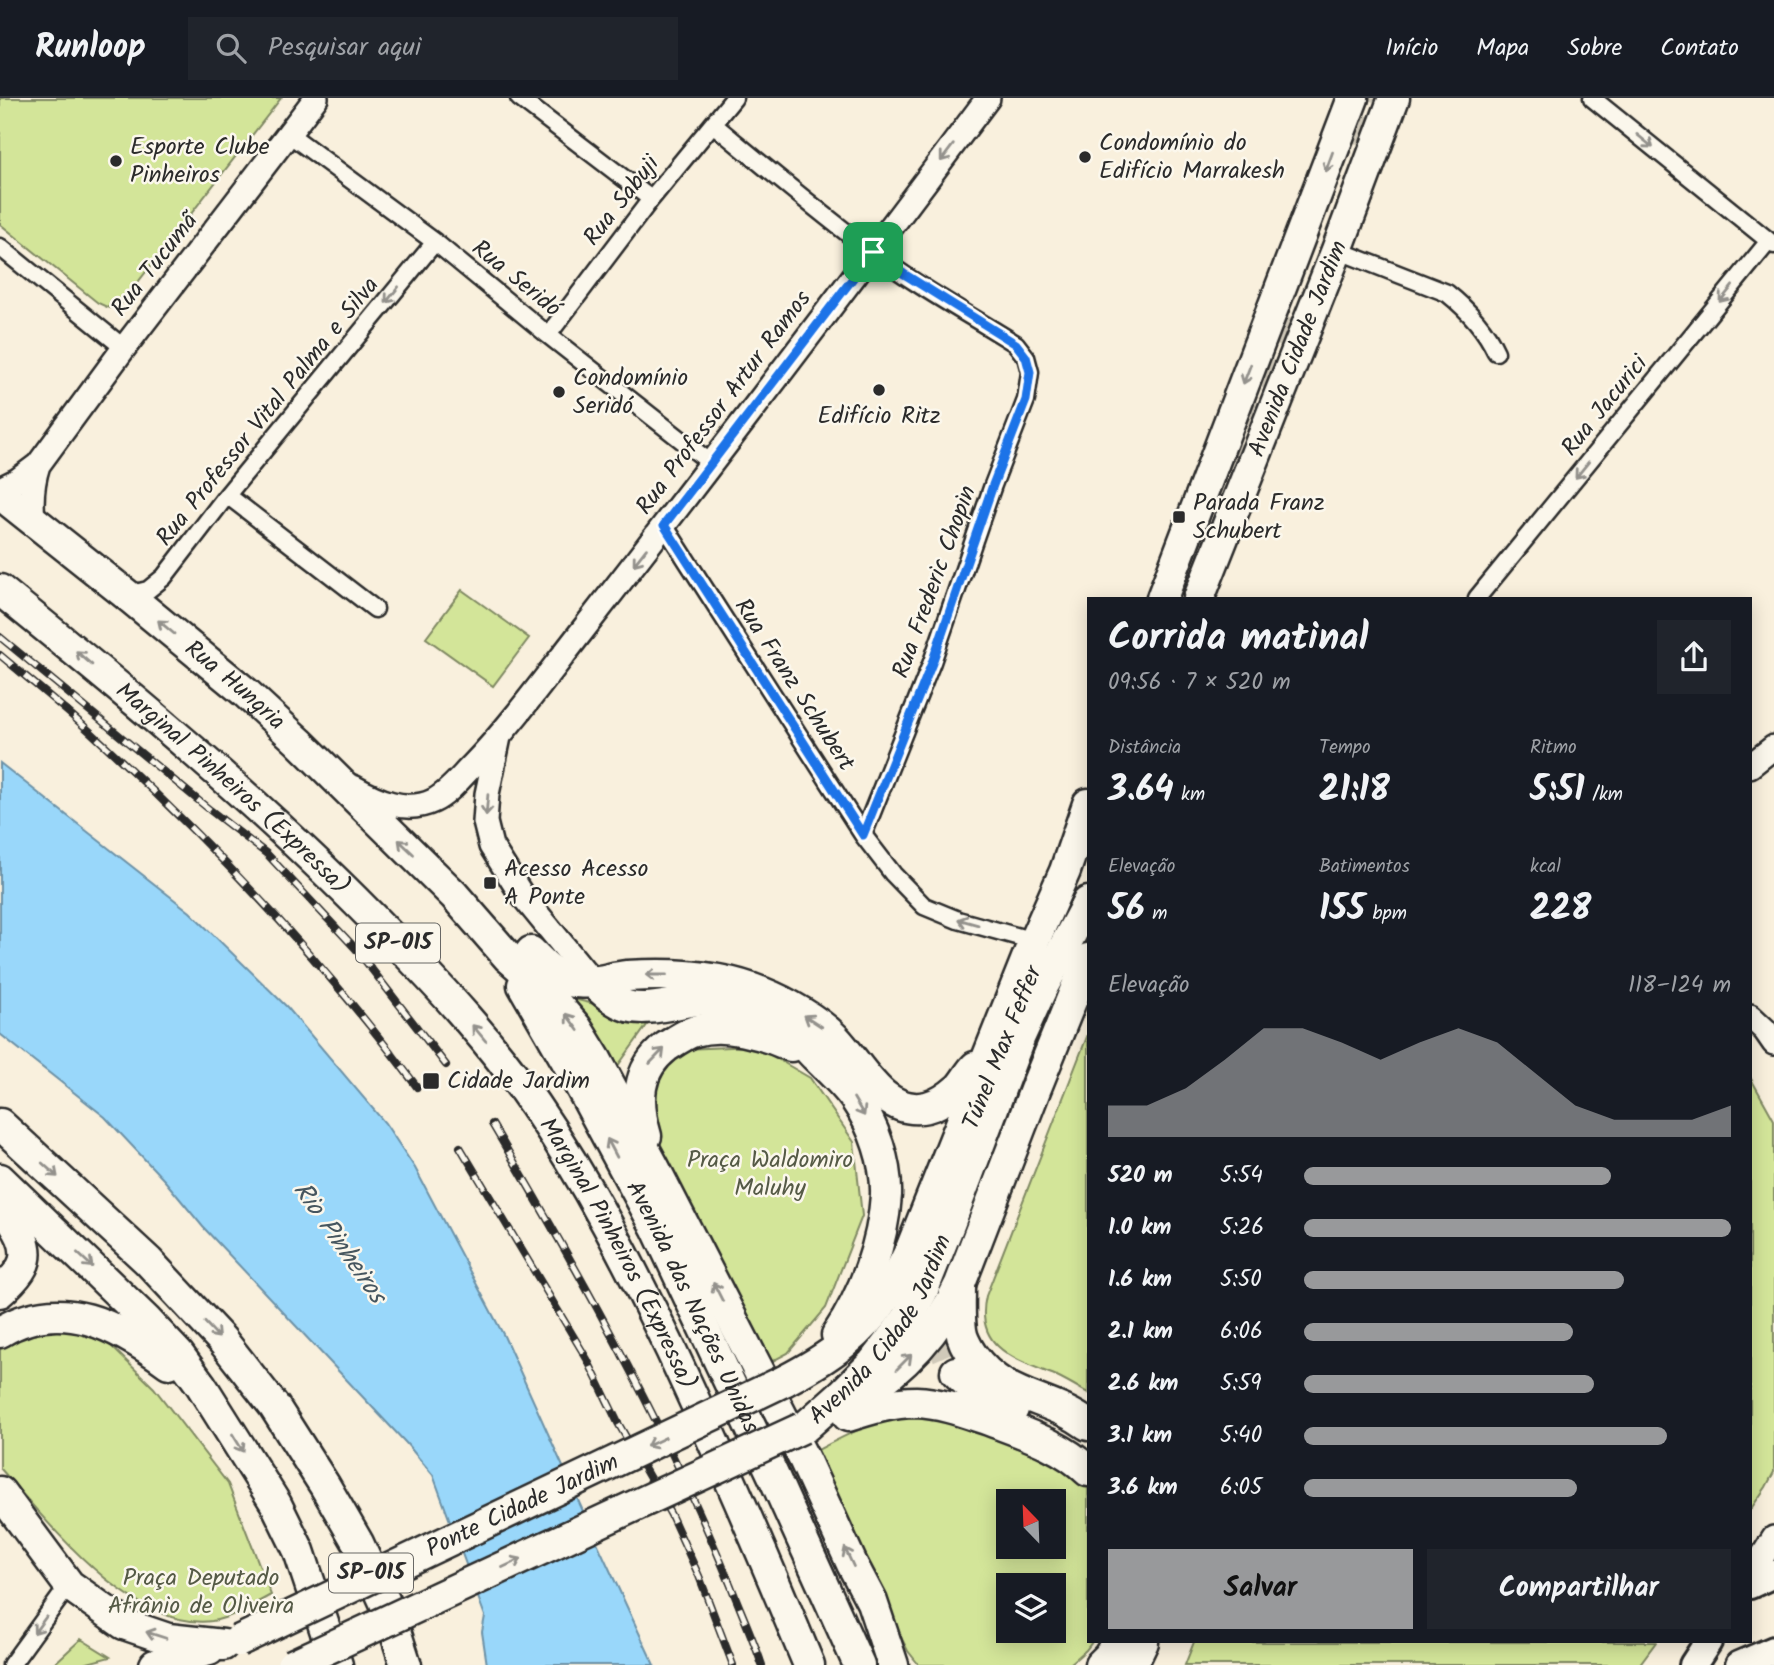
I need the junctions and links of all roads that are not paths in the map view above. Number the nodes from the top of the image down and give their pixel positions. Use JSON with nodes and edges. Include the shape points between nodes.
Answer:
{"nodes":[{"id":1,"x":316,"y":98,"type":"edge"},
{"id":2,"x":519,"y":98,"type":"edge"},
{"id":3,"x":734,"y":98,"type":"edge"},
{"id":4,"x":988,"y":98,"type":"edge"},
{"id":5,"x":1353,"y":98,"type":"edge"},
{"id":6,"x":1394,"y":98,"type":"edge"},
{"id":7,"x":1592,"y":98,"type":"edge"},
{"id":8,"x":713,"y":124,"type":"junction"},
{"id":9,"x":289,"y":134,"type":"junction"},
{"id":10,"x":1357,"y":144,"type":"tunnel mouth"},
{"id":11,"x":651,"y":199,"type":"junction"},
{"id":12,"x":435,"y":242,"type":"junction"},
{"id":13,"x":1771,"y":243,"type":"edge"},
{"id":14,"x":0,"y":247,"type":"edge"},
{"id":15,"x":1337,"y":250,"type":"junction"},
{"id":16,"x":873,"y":252,"type":"junction"},
{"id":17,"x":548,"y":335,"type":"junction"},
{"id":18,"x":124,"y":348,"type":"junction"},
{"id":19,"x":1496,"y":352,"type":"dead end"},
{"id":20,"x":38,"y":464,"type":"junction"},
{"id":21,"x":712,"y":464,"type":"junction"},
{"id":22,"x":0,"y":491,"type":"edge"},
{"id":23,"x":227,"y":495,"type":"junction"},
{"id":24,"x":33,"y":520,"type":"junction"},
{"id":25,"x":664,"y":525,"type":"junction"},
{"id":26,"x":1202,"y":589,"type":"edge"},
{"id":27,"x":0,"y":590,"type":"edge"},
{"id":28,"x":127,"y":594,"type":"junction"},
{"id":29,"x":1162,"y":597,"type":"edge"},
{"id":30,"x":1478,"y":597,"type":"edge"},
{"id":31,"x":375,"y":609,"type":"dead end"},
{"id":32,"x":499,"y":737,"type":"junction"},
{"id":33,"x":1774,"y":747,"type":"edge"},
{"id":34,"x":1752,"y":764,"type":"edge"},
{"id":35,"x":334,"y":778,"type":"junction"},
{"id":36,"x":1087,"y":807,"type":"edge"},
{"id":37,"x":863,"y":835,"type":"junction"},
{"id":38,"x":1087,"y":844,"type":"edge"},
{"id":39,"x":454,"y":895,"type":"junction"},
{"id":40,"x":1087,"y":904,"type":"edge"},
{"id":41,"x":1087,"y":923,"type":"edge"},
{"id":42,"x":1034,"y":940,"type":"junction"},
{"id":43,"x":508,"y":957,"type":"junction"},
{"id":44,"x":1087,"y":962,"type":"edge"},
{"id":45,"x":593,"y":982,"type":"junction"},
{"id":46,"x":1087,"y":982,"type":"edge"},
{"id":47,"x":1067,"y":1015,"type":"junction"},
{"id":48,"x":1752,"y":1018,"type":"edge"},
{"id":49,"x":1774,"y":1043,"type":"edge"},
{"id":50,"x":991,"y":1048,"type":"junction"},
{"id":51,"x":814,"y":1056,"type":"junction"},
{"id":52,"x":0,"y":1124,"type":"edge"},
{"id":53,"x":654,"y":1167,"type":"junction"},
{"id":54,"x":0,"y":1179,"type":"edge"},
{"id":55,"x":0,"y":1203,"type":"edge"},
{"id":56,"x":911,"y":1250,"type":"junction"},
{"id":57,"x":952,"y":1283,"type":"junction"},
{"id":58,"x":0,"y":1292,"type":"edge"},
{"id":59,"x":0,"y":1332,"type":"edge"},
{"id":60,"x":817,"y":1364,"type":"junction"},
{"id":61,"x":956,"y":1372,"type":"tunnel mouth"},
{"id":62,"x":784,"y":1381,"type":"joint"},
{"id":63,"x":201,"y":1385,"type":"junction"},
{"id":64,"x":1087,"y":1424,"type":"edge"},
{"id":65,"x":804,"y":1427,"type":"junction"},
{"id":66,"x":1087,"y":1445,"type":"edge"},
{"id":67,"x":1087,"y":1470,"type":"edge"},
{"id":68,"x":0,"y":1492,"type":"edge"},
{"id":69,"x":1774,"y":1538,"type":"edge"},
{"id":70,"x":760,"y":1548,"type":"junction"},
{"id":71,"x":1752,"y":1573,"type":"edge"},
{"id":72,"x":1774,"y":1574,"type":"edge"},
{"id":73,"x":1752,"y":1584,"type":"edge"},
{"id":74,"x":69,"y":1585,"type":"junction"},
{"id":75,"x":872,"y":1602,"type":"junction"},
{"id":76,"x":231,"y":1643,"type":"junction"},
{"id":77,"x":1116,"y":1643,"type":"edge"},
{"id":78,"x":1143,"y":1643,"type":"edge"},
{"id":79,"x":1708,"y":1643,"type":"edge"},
{"id":80,"x":1774,"y":1650,"type":"edge"},
{"id":81,"x":11,"y":1665,"type":"edge"},
{"id":82,"x":155,"y":1665,"type":"edge"},
{"id":83,"x":292,"y":1665,"type":"edge"},
{"id":84,"x":337,"y":1665,"type":"edge"},
{"id":85,"x":406,"y":1665,"type":"edge"},
{"id":86,"x":809,"y":1665,"type":"edge"},
{"id":87,"x":829,"y":1665,"type":"edge"},
{"id":88,"x":859,"y":1665,"type":"edge"},
{"id":89,"x":893,"y":1665,"type":"edge"},
{"id":90,"x":915,"y":1665,"type":"edge"},
{"id":91,"x":1100,"y":1665,"type":"edge"},
{"id":92,"x":1132,"y":1665,"type":"edge"},
{"id":93,"x":1693,"y":1665,"type":"edge"},
{"id":94,"x":1739,"y":1665,"type":"edge"}],
"edges":[{"from":1,"to":9,"type":"street","name":"Rua Tucumã"},
{"from":2,"to":11,"type":"street"},
{"from":3,"to":8,"type":"street","name":"Rua Sabuji"},
{"from":4,"to":16,"type":"street","name":"Rua Professor Artur Ramos","one_way":true},
{"from":5,"to":29,"type":"highway","name":"Avenida Cidade Jardim","one_way":true},
{"from":6,"to":15,"type":"highway","name":"Avenida Cidade Jardim"},
{"from":7,"to":13,"type":"street","one_way":true},
{"from":8,"to":11,"type":"street","name":"Rua Sabuji"},
{"from":8,"to":16,"type":"street"},
{"from":9,"to":12,"type":"street","name":"Rua Seridó"},
{"from":9,"to":18,"type":"street","name":"Rua Tucumã"},
{"from":10,"to":26,"type":"highway","via":[[1270,379]]},
{"from":11,"to":17,"type":"street","name":"Rua Sabuji"},
{"from":12,"to":17,"type":"street","name":"Rua Seridó"},
{"from":12,"to":23,"type":"street","name":"Rua Professor Vital Palma e Silva","one_way":true},
{"from":13,"to":30,"type":"street","name":"Rua Jacurici","one_way":true},
{"from":14,"to":18,"type":"street"},
{"from":15,"to":19,"type":"street","via":[[1447,293],[1481,326]]},
{"from":15,"to":26,"type":"highway","name":"Avenida Cidade Jardim"},
{"from":16,"to":21,"type":"street","name":"Rua Professor Artur Ramos"},
{"from":16,"to":37,"type":"street","name":"Rua Frederic Chopin","via":[[1016,344],[1030,372],[1026,400],[932,663]]},
{"from":17,"to":21,"type":"street","name":"Rua Seridó"},
{"from":18,"to":20,"type":"street","name":"Rua Tucumã"},
{"from":20,"to":22,"type":"street","name":"Rua Tucumã"},
{"from":20,"to":24,"type":"street","name":"Rua Tucumã"},
{"from":21,"to":25,"type":"street","name":"Rua Professor Artur Ramos"},
{"from":22,"to":24,"type":"highway","name":"Rua Hungria"},
{"from":23,"to":28,"type":"street","name":"Rua Professor Vital Palma e Silva","via":[[157,584]]},
{"from":23,"to":31,"type":"street"},
{"from":24,"to":28,"type":"highway","name":"Rua Hungria"},
{"from":25,"to":32,"type":"street","name":"Rua Professor Artur Ramos","one_way":true},
{"from":25,"to":37,"type":"street","name":"Rua Franz Schubert"},
{"from":70,"to":27,"type":"highway","name":"Marginal Pinheiros (Expressa)","number":"SP-015","one_way":true,"via":[[638,1281],[540,1114],[483,1037],[341,885],[244,795]]},
{"from":35,"to":28,"type":"highway","name":"Rua Hungria","one_way":true,"via":[[246,693]]},
{"from":32,"to":35,"type":"street","name":"Rua Professor Artur Ramos","via":[[444,794],[419,805],[382,802]]},
{"from":32,"to":45,"type":"street","name":"Rua Professor Artur Ramos","one_way":true,"via":[[485,822],[491,846],[521,894]]},
{"from":33,"to":34,"type":"street"},
{"from":39,"to":35,"type":"highway","name":"Rua Hungria","one_way":true},
{"from":36,"to":42,"type":"highway","name":"Avenida Cidade Jardim"},
{"from":42,"to":37,"type":"street","name":"Rua Franz Schubert","one_way":true,"via":[[924,906]]},
{"from":38,"to":56,"type":"highway","name":"Túnel Max Feffer","via":[[933,1219]]},
{"from":39,"to":43,"type":"highway","name":"Avenida das Nações Unidas"},
{"from":39,"to":45,"type":"highway","via":[[511,934],[553,973],[567,981]]},
{"from":40,"to":65,"type":"highway","name":"Avenida Cidade Jardim","via":[[1020,1036],[922,1292],[873,1363]]},
{"from":41,"to":57,"type":"highway","via":[[965,1223]]},
{"from":42,"to":50,"type":"highway","name":"Avenida Cidade Jardim"},
{"from":53,"to":43,"type":"highway","name":"Avenida das Nações Unidas","one_way":true,"via":[[576,1027]]},
{"from":88,"to":43,"type":"highway","name":"Avenida das Nações Unidas","one_way":true,"via":[[657,1229]]},
{"from":44,"to":47,"type":"highway","name":"Avenida Cidade Jardim"},
{"from":50,"to":45,"type":"highway","one_way":true,"via":[[948,1097],[915,1110],[892,1102],[875,1087],[825,1029],[763,993],[724,980],[682,975],[623,976]]},
{"from":45,"to":51,"type":"highway","via":[[627,1006],[721,1000],[754,1009],[798,1038]]},
{"from":46,"to":47,"type":"street"},
{"from":47,"to":57,"type":"highway","name":"Avenida Cidade Jardim"},
{"from":48,"to":49,"type":"street"},
{"from":50,"to":56,"type":"highway","name":"Avenida Cidade Jardim"},
{"from":53,"to":51,"type":"highway","one_way":true,"via":[[642,1123],[641,1082],[659,1052],[676,1040],[713,1028],[744,1030]]},
{"from":51,"to":60,"type":"highway","one_way":true,"via":[[857,1101],[874,1134],[886,1194],[868,1276],[850,1317]]},
{"from":52,"to":85,"type":"highway","number":"SP-015","one_way":true,"via":[[148,1261],[222,1340],[274,1406],[358,1543],[388,1609]]},
{"from":75,"to":53,"type":"highway","name":"Avenida das Nações Unidas","one_way":true},
{"from":54,"to":63,"type":"highway","one_way":true,"via":[[146,1320]]},
{"from":55,"to":58,"type":"highway","via":[[23,1238],[26,1254],[24,1265]]},
{"from":56,"to":60,"type":"highway","name":"Avenida Cidade Jardim","via":[[889,1293],[866,1323]]},
{"from":57,"to":64,"type":"highway","via":[[961,1333],[985,1371],[1010,1390]]},
{"from":65,"to":57,"type":"highway","name":"Avenida Cidade Jardim","one_way":true,"via":[[875,1388],[897,1369],[951,1305]]},
{"from":59,"to":63,"type":"highway","via":[[33,1317],[58,1314],[91,1319],[124,1332]]},
{"from":60,"to":62,"type":"highway","name":"Avenida Cidade Jardim"},
{"from":61,"to":66,"type":"highway","via":[[981,1395],[1065,1430]]},
{"from":62,"to":76,"type":"highway","name":"Ponte Cidade Jardim","one_way":true,"bridge":true},
{"from":63,"to":84,"type":"highway","one_way":true,"via":[[275,1504],[299,1552]]},
{"from":65,"to":67,"type":"highway","via":[[874,1408],[931,1403],[1029,1436],[1059,1449]]},
{"from":83,"to":65,"type":"highway","name":"Ponte Cidade Jardim","one_way":true,"bridge":true},
{"from":68,"to":74,"type":"highway"},
{"from":69,"to":71,"type":"street"},
{"from":70,"to":86,"type":"highway","name":"Marginal Pinheiros (Expressa)","number":"SP-015"},
{"from":70,"to":87,"type":"highway","via":[[794,1586]]},
{"from":72,"to":73,"type":"main road"},
{"from":76,"to":74,"type":"highway","one_way":true,"via":[[168,1639],[124,1625]]},
{"from":74,"to":81,"type":"street","one_way":true},
{"from":75,"to":89,"type":"highway","name":"Avenida das Nações Unidas"},
{"from":75,"to":90,"type":"highway"},
{"from":76,"to":82,"type":"highway","name":"Ponte Cidade Jardim"},
{"from":77,"to":91,"type":"highway"},
{"from":78,"to":92,"type":"highway"},
{"from":79,"to":93,"type":"main road"},
{"from":80,"to":94,"type":"main road"}]}
